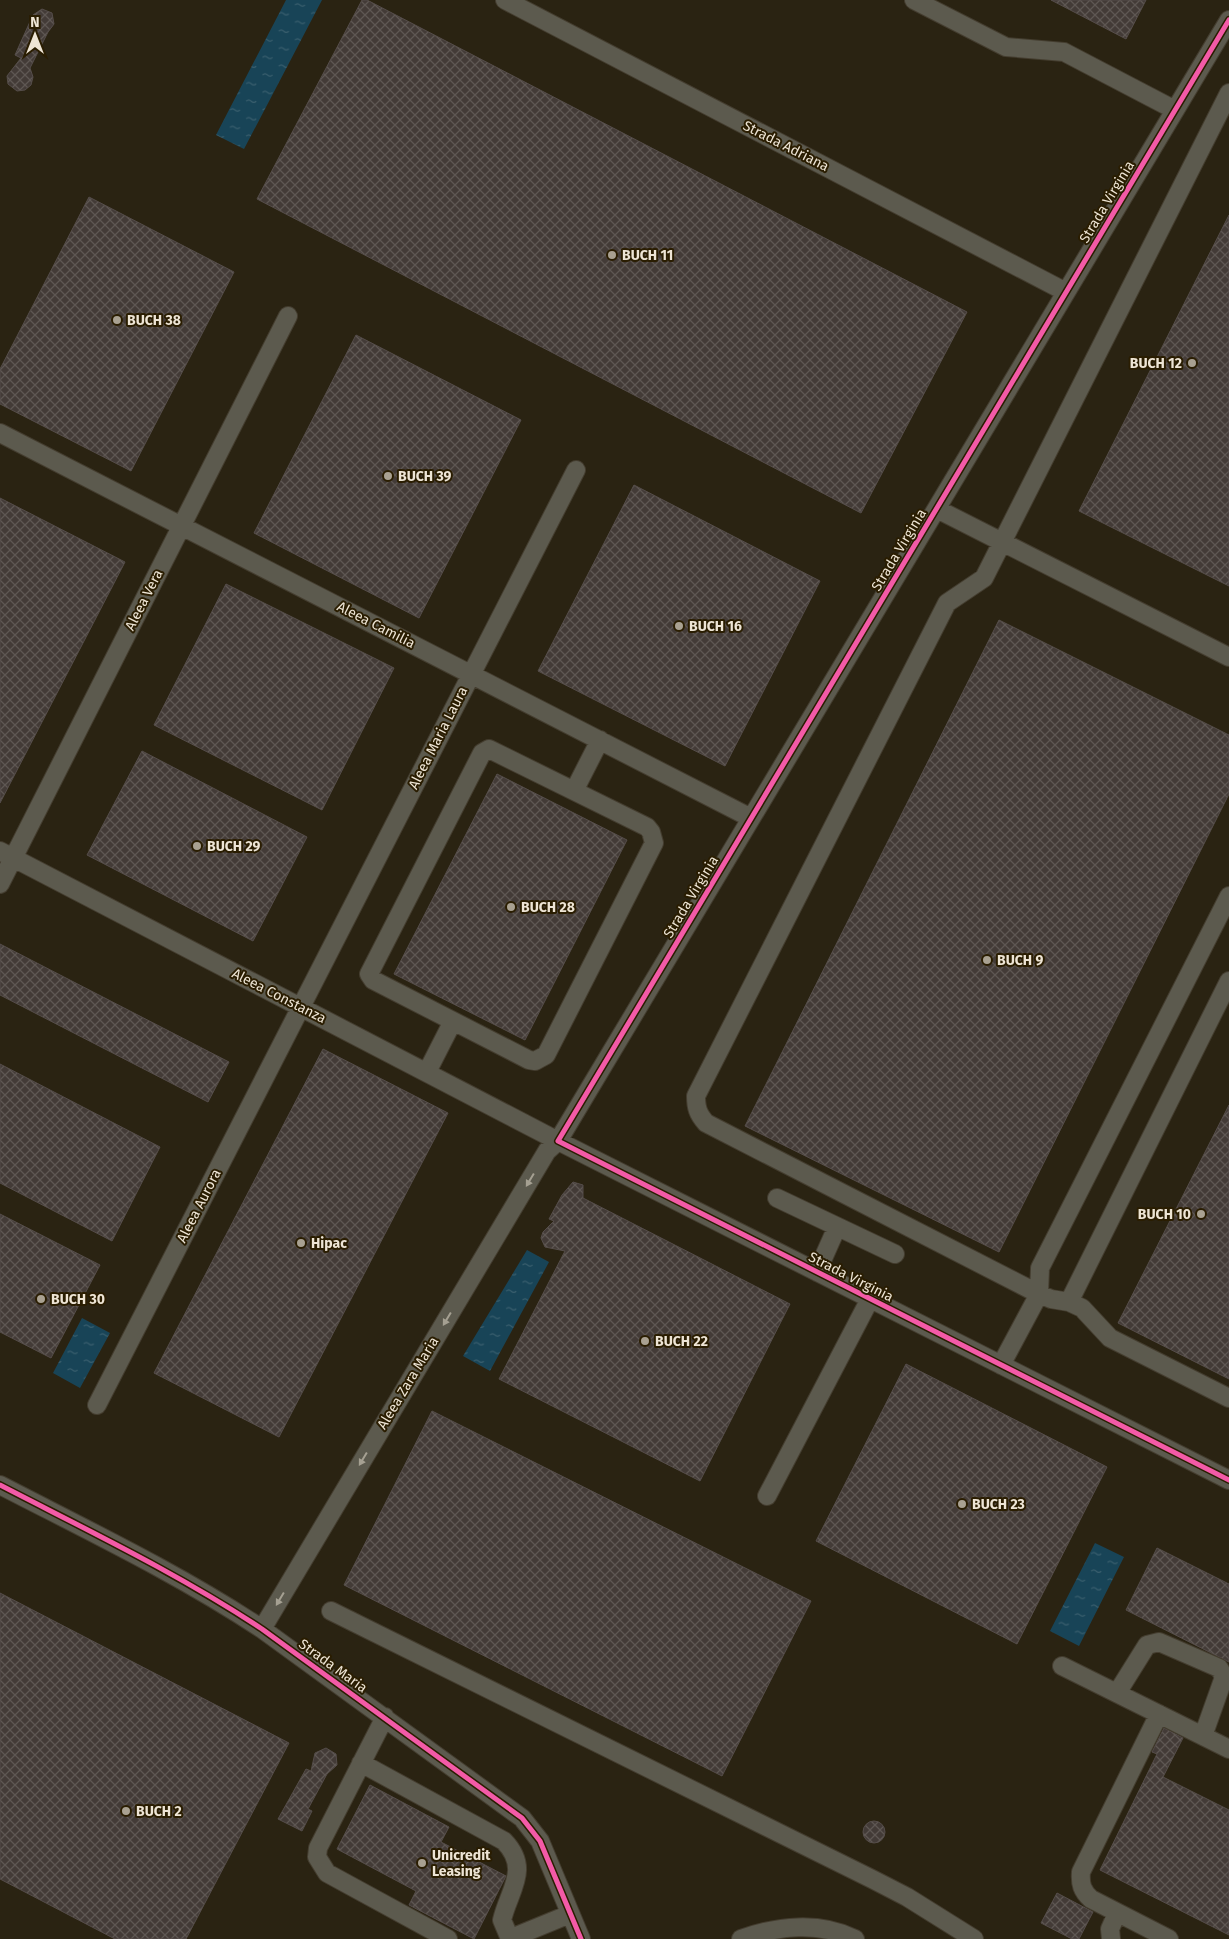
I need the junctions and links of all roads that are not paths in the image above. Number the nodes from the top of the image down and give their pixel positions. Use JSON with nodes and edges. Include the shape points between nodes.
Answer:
{"nodes":[{"id":1,"x":505,"y":0,"type":"edge"},
{"id":2,"x":914,"y":0,"type":"edge"},
{"id":3,"x":1229,"y":20,"type":"edge"},
{"id":4,"x":1229,"y":93,"type":"edge"},
{"id":5,"x":1175,"y":110,"type":"junction"},
{"id":6,"x":1066,"y":292,"type":"junction"},
{"id":7,"x":288,"y":316,"type":"dead end"},
{"id":8,"x":0,"y":433,"type":"edge"},
{"id":9,"x":576,"y":470,"type":"dead end"},
{"id":10,"x":936,"y":509,"type":"junction"},
{"id":11,"x":181,"y":526,"type":"junction"},
{"id":12,"x":1002,"y":541,"type":"junction"},
{"id":13,"x":1229,"y":656,"type":"edge"},
{"id":14,"x":471,"y":674,"type":"junction"},
{"id":15,"x":600,"y":740,"type":"junction"},
{"id":16,"x":574,"y":790,"type":"junction"},
{"id":17,"x":751,"y":818,"type":"junction"},
{"id":18,"x":7,"y":854,"type":"edge"},
{"id":19,"x":0,"y":884,"type":"edge"},
{"id":20,"x":1229,"y":896,"type":"edge"},
{"id":21,"x":1229,"y":981,"type":"edge"},
{"id":22,"x":301,"y":1007,"type":"junction"},
{"id":23,"x":453,"y":1021,"type":"junction"},
{"id":24,"x":427,"y":1072,"type":"junction"},
{"id":25,"x":558,"y":1141,"type":"junction"},
{"id":26,"x":776,"y":1198,"type":"dead end"},
{"id":27,"x":837,"y":1226,"type":"junction"},
{"id":28,"x":895,"y":1254,"type":"dead end"},
{"id":29,"x":817,"y":1272,"type":"junction"},
{"id":30,"x":1040,"y":1294,"type":"junction"},
{"id":31,"x":870,"y":1299,"type":"junction"},
{"id":32,"x":1069,"y":1302,"type":"junction"},
{"id":33,"x":1001,"y":1365,"type":"junction"},
{"id":34,"x":1229,"y":1398,"type":"edge"},
{"id":35,"x":97,"y":1405,"type":"dead end"},
{"id":36,"x":1229,"y":1480,"type":"edge"},
{"id":37,"x":0,"y":1485,"type":"edge"},
{"id":38,"x":767,"y":1496,"type":"dead end"},
{"id":39,"x":331,"y":1611,"type":"dead end"},
{"id":40,"x":262,"y":1629,"type":"junction"},
{"id":41,"x":1062,"y":1666,"type":"dead end"},
{"id":42,"x":1117,"y":1693,"type":"junction"},
{"id":43,"x":1159,"y":1714,"type":"junction"},
{"id":44,"x":385,"y":1717,"type":"junction"},
{"id":45,"x":1203,"y":1736,"type":"junction"},
{"id":46,"x":1229,"y":1749,"type":"edge"},
{"id":47,"x":361,"y":1763,"type":"junction"},
{"id":48,"x":1117,"y":1913,"type":"junction"},
{"id":49,"x":570,"y":1914,"type":"junction"},
{"id":50,"x":448,"y":1939,"type":"edge"},
{"id":51,"x":510,"y":1939,"type":"edge"},
{"id":52,"x":581,"y":1939,"type":"edge"},
{"id":53,"x":741,"y":1939,"type":"edge"},
{"id":54,"x":855,"y":1939,"type":"edge"},
{"id":55,"x":974,"y":1939,"type":"edge"},
{"id":56,"x":1111,"y":1939,"type":"edge"},
{"id":57,"x":1169,"y":1939,"type":"edge"}],
"edges":[{"from":1,"to":6,"type":"street","name":"Strada Adriana"},
{"from":2,"to":5,"type":"street","via":[[1006,47],[1064,52]]},
{"from":3,"to":5,"type":"street","name":"Strada Virginia"},
{"from":4,"to":12,"type":"street"},
{"from":5,"to":6,"type":"street","name":"Strada Virginia"},
{"from":6,"to":10,"type":"street","name":"Strada Virginia"},
{"from":7,"to":11,"type":"street","name":"Aleea Vera"},
{"from":8,"to":11,"type":"street","name":"Aleea Camilia"},
{"from":9,"to":14,"type":"street","name":"Aleea Maria Laura"},
{"from":10,"to":12,"type":"street"},
{"from":10,"to":17,"type":"street","name":"Strada Virginia"},
{"from":11,"to":14,"type":"street","name":"Aleea Camilia"},
{"from":11,"to":18,"type":"street","name":"Aleea Vera"},
{"from":12,"to":13,"type":"street"},
{"from":12,"to":30,"type":"street","via":[[984,578],[947,603],[696,1096],[696,1105],[706,1123]]},
{"from":14,"to":15,"type":"street","name":"Aleea Camilia"},
{"from":14,"to":22,"type":"street","name":"Aleea Maria Laura"},
{"from":15,"to":16,"type":"street"},
{"from":15,"to":17,"type":"street","name":"Aleea Camilia"},
{"from":16,"to":23,"type":"street","via":[[647,827],[654,843],[546,1055],[535,1061],[529,1060]]},
{"from":16,"to":23,"type":"street","via":[[493,750],[482,753],[369,974],[373,980]]},
{"from":17,"to":25,"type":"street","name":"Strada Virginia"},
{"from":18,"to":19,"type":"street","name":"Aleea Vera"},
{"from":18,"to":22,"type":"street","name":"Aleea Constanza"},
{"from":20,"to":30,"type":"street","via":[[1040,1268]]},
{"from":21,"to":32,"type":"street"},
{"from":22,"to":24,"type":"street","name":"Aleea Constanza"},
{"from":22,"to":35,"type":"street","name":"Aleea Aurora"},
{"from":23,"to":24,"type":"street"},
{"from":24,"to":25,"type":"street","name":"Aleea Constanza"},
{"from":25,"to":29,"type":"street","name":"Strada Virginia"},
{"from":25,"to":40,"type":"street","name":"Aleea Zara Maria","one_way":true,"via":[[547,1151]]},
{"from":26,"to":27,"type":"street"},
{"from":27,"to":28,"type":"street"},
{"from":27,"to":29,"type":"street"},
{"from":29,"to":31,"type":"street","name":"Strada Virginia"},
{"from":30,"to":32,"type":"street"},
{"from":30,"to":33,"type":"street"},
{"from":31,"to":33,"type":"street","name":"Strada Virginia"},
{"from":31,"to":38,"type":"street"},
{"from":32,"to":34,"type":"street","via":[[1090,1314],[1110,1338]]},
{"from":33,"to":36,"type":"street","name":"Strada Virginia"},
{"from":37,"to":40,"type":"street","name":"Strada Maria","via":[[178,1577]]},
{"from":39,"to":55,"type":"street","via":[[872,1879]]},
{"from":40,"to":44,"type":"street","name":"Strada Maria"},
{"from":41,"to":42,"type":"street"},
{"from":42,"to":43,"type":"street"},
{"from":42,"to":45,"type":"street","via":[[1147,1645],[1153,1642],[1219,1668],[1224,1677]]},
{"from":43,"to":45,"type":"street"},
{"from":43,"to":48,"type":"street","via":[[1081,1872],[1080,1883],[1084,1892]]},
{"from":44,"to":47,"type":"street"},
{"from":44,"to":49,"type":"street","name":"Strada Maria","via":[[522,1818],[540,1841]]},
{"from":45,"to":46,"type":"street"},
{"from":47,"to":50,"type":"street","via":[[318,1848],[317,1857],[326,1873]]},
{"from":47,"to":51,"type":"street","via":[[504,1841],[513,1850],[517,1876],[502,1920]]},
{"from":48,"to":56,"type":"street","via":[[1110,1929]]},
{"from":48,"to":57,"type":"street"},
{"from":49,"to":51,"type":"street"},
{"from":49,"to":52,"type":"street","name":"Strada Maria"},
{"from":53,"to":54,"type":"street","via":[[797,1927],[822,1928]]}]}
